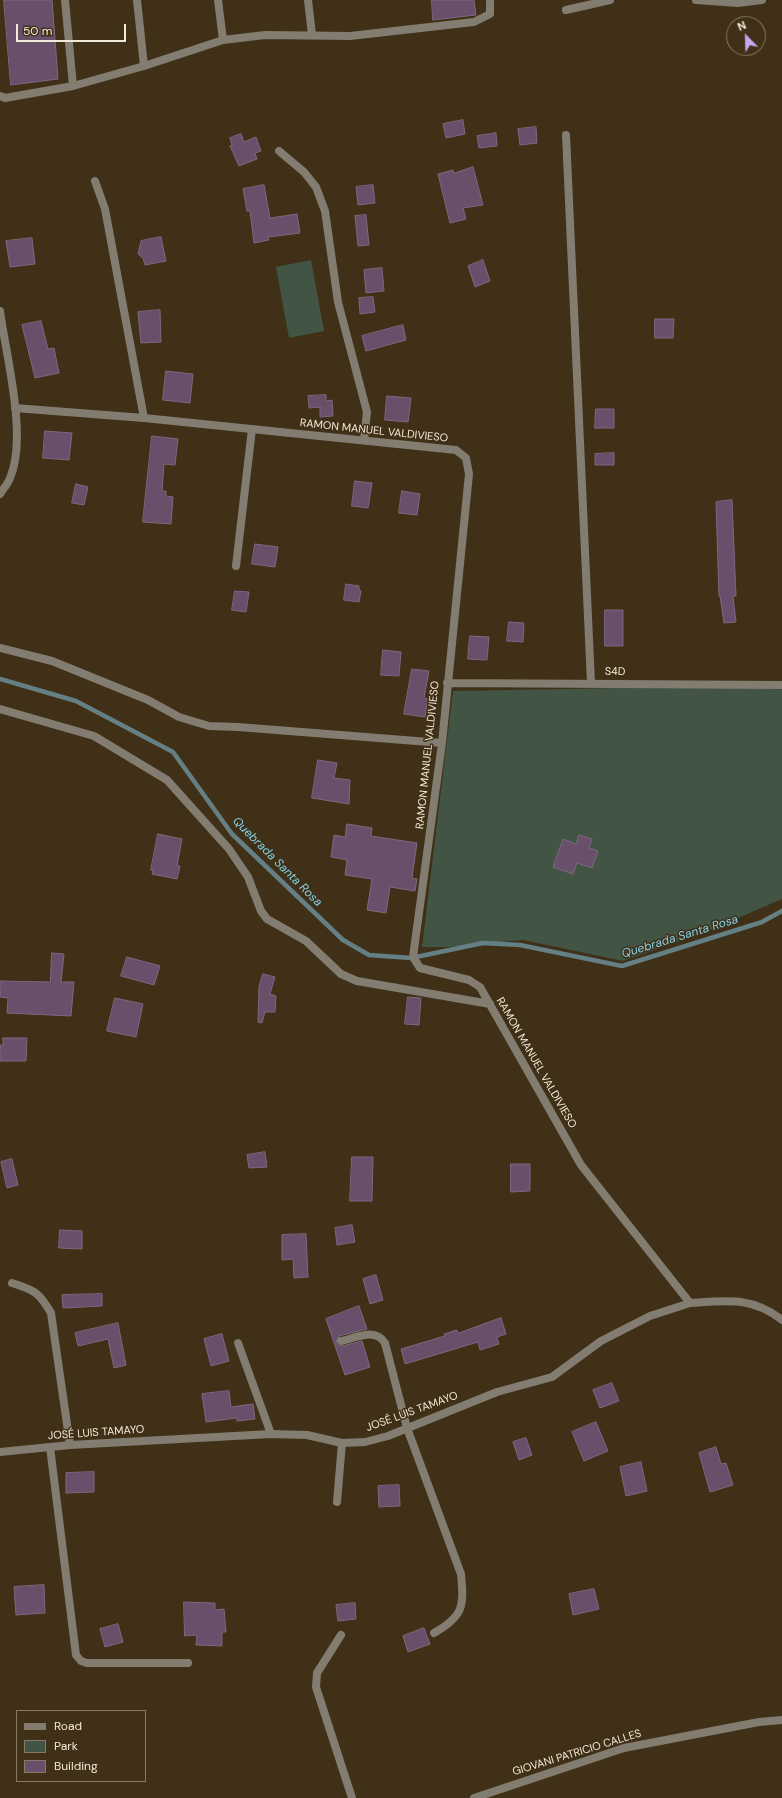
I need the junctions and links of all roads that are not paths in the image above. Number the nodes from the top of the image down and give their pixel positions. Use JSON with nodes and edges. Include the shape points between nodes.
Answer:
{"nodes":[{"id":1,"x":65,"y":0,"type":"edge"},
{"id":2,"x":138,"y":0,"type":"edge"},
{"id":3,"x":218,"y":0,"type":"edge"},
{"id":4,"x":308,"y":0,"type":"edge"},
{"id":5,"x":490,"y":0,"type":"edge"},
{"id":6,"x":610,"y":0,"type":"edge"},
{"id":7,"x":696,"y":0,"type":"edge"},
{"id":8,"x":762,"y":0,"type":"edge"},
{"id":9,"x":566,"y":10,"type":"dead end"},
{"id":10,"x":312,"y":34,"type":"junction"},
{"id":11,"x":223,"y":40,"type":"junction"},
{"id":12,"x":144,"y":66,"type":"junction"},
{"id":13,"x":73,"y":86,"type":"junction"},
{"id":14,"x":0,"y":96,"type":"edge"},
{"id":15,"x":566,"y":135,"type":"dead end"},
{"id":16,"x":279,"y":152,"type":"dead end"},
{"id":17,"x":95,"y":181,"type":"dead end"},
{"id":18,"x":0,"y":311,"type":"edge"},
{"id":19,"x":15,"y":408,"type":"junction"},
{"id":20,"x":144,"y":418,"type":"junction"},
{"id":21,"x":252,"y":429,"type":"junction"},
{"id":22,"x":364,"y":440,"type":"junction"},
{"id":23,"x":0,"y":494,"type":"edge"},
{"id":24,"x":236,"y":566,"type":"dead end"},
{"id":25,"x":0,"y":648,"type":"edge"},
{"id":26,"x":591,"y":682,"type":"junction"},
{"id":27,"x":447,"y":683,"type":"junction"},
{"id":28,"x":782,"y":685,"type":"edge"},
{"id":29,"x":0,"y":709,"type":"edge"},
{"id":30,"x":442,"y":743,"type":"junction"},
{"id":31,"x":490,"y":1004,"type":"junction"},
{"id":32,"x":12,"y":1283,"type":"dead end"},
{"id":33,"x":690,"y":1303,"type":"junction"},
{"id":34,"x":782,"y":1320,"type":"edge"},
{"id":35,"x":340,"y":1342,"type":"dead end"},
{"id":36,"x":238,"y":1343,"type":"dead end"},
{"id":37,"x":407,"y":1428,"type":"junction"},
{"id":38,"x":272,"y":1434,"type":"junction"},
{"id":39,"x":342,"y":1443,"type":"junction"},
{"id":40,"x":70,"y":1445,"type":"junction"},
{"id":41,"x":50,"y":1447,"type":"junction"},
{"id":42,"x":0,"y":1452,"type":"edge"},
{"id":43,"x":337,"y":1502,"type":"dead end"},
{"id":44,"x":434,"y":1633,"type":"dead end"},
{"id":45,"x":340,"y":1635,"type":"dead end"},
{"id":46,"x":188,"y":1663,"type":"dead end"},
{"id":47,"x":782,"y":1720,"type":"edge"},
{"id":48,"x":352,"y":1798,"type":"edge"},
{"id":49,"x":474,"y":1798,"type":"edge"}],
"edges":[{"from":1,"to":13,"type":"street"},
{"from":2,"to":12,"type":"street"},
{"from":3,"to":11,"type":"street"},
{"from":4,"to":10,"type":"street"},
{"from":5,"to":10,"type":"street","via":[[490,14],[474,22],[350,36]]},
{"from":6,"to":9,"type":"street"},
{"from":7,"to":8,"type":"street","via":[[738,3]]},
{"from":10,"to":11,"type":"street","via":[[264,35]]},
{"from":11,"to":12,"type":"street"},
{"from":12,"to":13,"type":"street"},
{"from":13,"to":14,"type":"street","via":[[5,98]]},
{"from":15,"to":26,"type":"street"},
{"from":16,"to":22,"type":"street","via":[[304,172],[316,187],[325,211],[338,302],[367,412]]},
{"from":17,"to":20,"type":"street","via":[[105,209]]},
{"from":18,"to":19,"type":"street"},
{"from":19,"to":20,"type":"street","name":"RAMON MANUEL VALDIVIESO"},
{"from":19,"to":23,"type":"street","via":[[17,448],[10,478]]},
{"from":20,"to":21,"type":"street","name":"RAMON MANUEL VALDIVIESO"},
{"from":21,"to":22,"type":"street","name":"RAMON MANUEL VALDIVIESO"},
{"from":21,"to":24,"type":"street"},
{"from":22,"to":27,"type":"street","name":"RAMON MANUEL VALDIVIESO","via":[[456,450],[466,458],[469,474]]},
{"from":25,"to":30,"type":"street","via":[[52,660],[148,700],[179,717],[209,726]]},
{"from":26,"to":27,"type":"street","name":"S4D"},
{"from":26,"to":28,"type":"street","name":"S4D"},
{"from":27,"to":30,"type":"street","name":"RAMON MANUEL VALDIVIESO"},
{"from":29,"to":31,"type":"street","via":[[94,736],[167,780],[229,849],[248,877],[266,919],[306,942],[341,974],[356,981]]},
{"from":30,"to":31,"type":"street","name":"RAMON MANUEL VALDIVIESO","via":[[413,957],[420,968],[475,983]]},
{"from":31,"to":33,"type":"street","name":"RAMON MANUEL VALDIVIESO","via":[[581,1165]]},
{"from":32,"to":40,"type":"street","via":[[33,1289],[44,1300],[51,1313]]},
{"from":33,"to":34,"type":"street","via":[[733,1301],[757,1304]]},
{"from":33,"to":37,"type":"street","name":"JOSÉ LUIS TAMAYO","via":[[650,1316],[601,1341],[552,1378],[497,1392]]},
{"from":35,"to":37,"type":"street","via":[[371,1334],[382,1338]]},
{"from":36,"to":38,"type":"street"},
{"from":37,"to":39,"type":"street","name":"JOSÉ LUIS TAMAYO","via":[[365,1442]]},
{"from":37,"to":44,"type":"street","via":[[461,1574],[463,1599],[458,1615],[447,1626]]},
{"from":38,"to":39,"type":"street","name":"JOSÉ LUIS TAMAYO","via":[[307,1435]]},
{"from":38,"to":40,"type":"street","name":"JOSÉ LUIS TAMAYO"},
{"from":39,"to":43,"type":"street"},
{"from":40,"to":41,"type":"street","name":"JOSÉ LUIS TAMAYO"},
{"from":41,"to":42,"type":"street","name":"JOSÉ LUIS TAMAYO"},
{"from":41,"to":46,"type":"street","via":[[76,1655],[87,1663]]},
{"from":45,"to":48,"type":"street","via":[[317,1673],[316,1687]]},
{"from":47,"to":49,"type":"street","name":"GIOVANI PATRICIO CALLES","via":[[759,1722],[624,1748]]}]}
